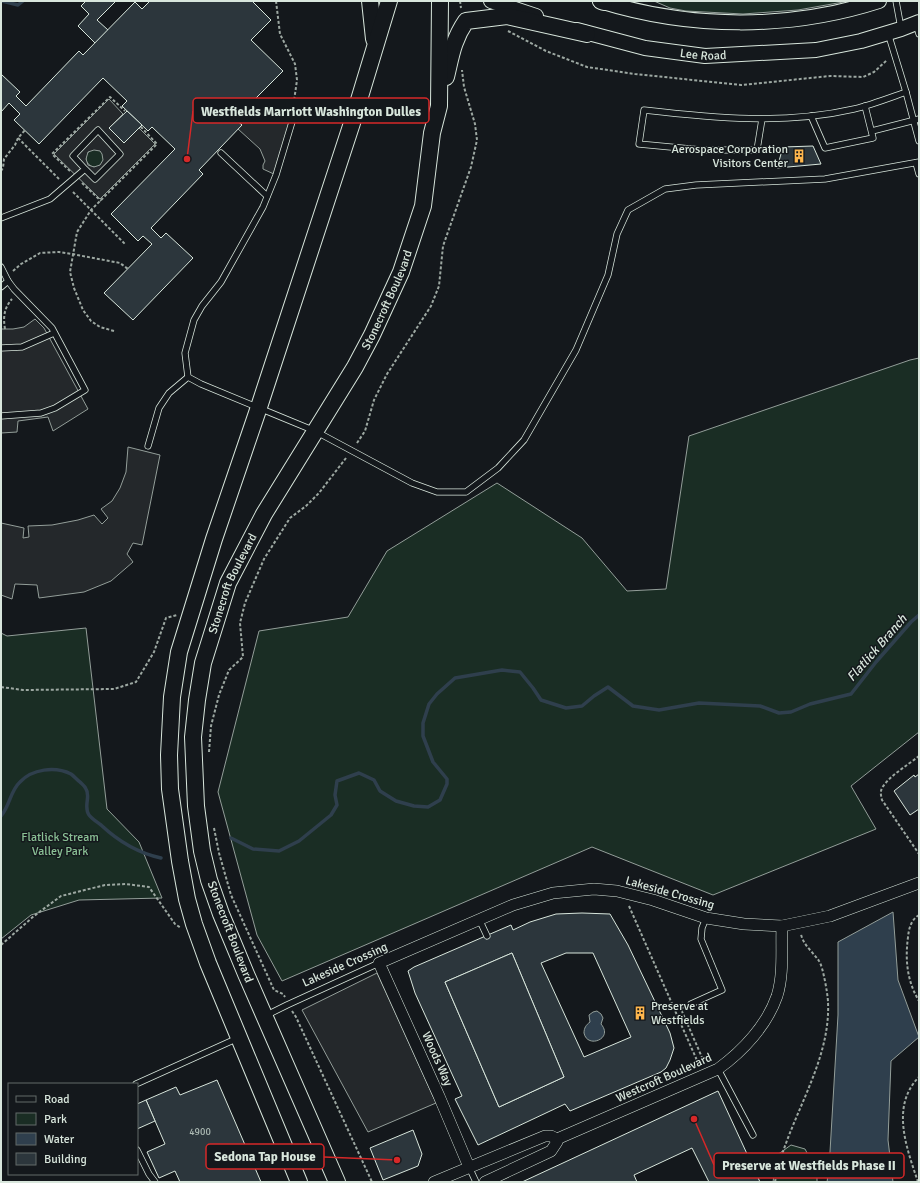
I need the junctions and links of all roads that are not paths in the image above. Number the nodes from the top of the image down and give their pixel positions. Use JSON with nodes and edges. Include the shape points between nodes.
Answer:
{"nodes":[{"id":1,"x":370,"y":1,"type":"edge"},
{"id":2,"x":389,"y":1,"type":"edge"},
{"id":3,"x":440,"y":1,"type":"edge"},
{"id":4,"x":491,"y":1,"type":"edge"},
{"id":5,"x":602,"y":1,"type":"edge"},
{"id":6,"x":879,"y":1,"type":"edge"},
{"id":7,"x":896,"y":1,"type":"edge"},
{"id":8,"x":918,"y":26,"type":"edge"},
{"id":9,"x":894,"y":31,"type":"junction"},
{"id":10,"x":587,"y":34,"type":"junction"},
{"id":11,"x":375,"y":49,"type":"junction"},
{"id":12,"x":906,"y":92,"type":"junction"},
{"id":13,"x":439,"y":106,"type":"junction"},
{"id":14,"x":865,"y":106,"type":"junction"},
{"id":15,"x":811,"y":116,"type":"junction"},
{"id":16,"x":762,"y":119,"type":"junction"},
{"id":17,"x":916,"y":119,"type":"edge"},
{"id":18,"x":292,"y":122,"type":"road end"},
{"id":19,"x":872,"y":131,"type":"junction"},
{"id":20,"x":919,"y":141,"type":"edge"},
{"id":21,"x":221,"y":153,"type":"dead end"},
{"id":22,"x":918,"y":163,"type":"edge"},
{"id":23,"x":85,"y":169,"type":"junction"},
{"id":24,"x":919,"y":174,"type":"edge"},
{"id":25,"x":267,"y":196,"type":"junction"},
{"id":26,"x":1,"y":218,"type":"edge"},
{"id":27,"x":1,"y":267,"type":"edge"},
{"id":28,"x":7,"y":279,"type":"junction"},
{"id":29,"x":1,"y":287,"type":"edge"},
{"id":30,"x":54,"y":333,"type":"junction"},
{"id":31,"x":1,"y":348,"type":"edge"},
{"id":32,"x":188,"y":377,"type":"junction"},
{"id":33,"x":259,"y":407,"type":"junction"},
{"id":34,"x":1,"y":416,"type":"edge"},
{"id":35,"x":315,"y":431,"type":"junction"},
{"id":36,"x":148,"y":446,"type":"dead end"},
{"id":37,"x":919,"y":883,"type":"edge"},
{"id":38,"x":706,"y":918,"type":"junction"},
{"id":39,"x":479,"y":919,"type":"junction"},
{"id":40,"x":782,"y":926,"type":"junction"},
{"id":41,"x":486,"y":936,"type":"dead end"},
{"id":42,"x":379,"y":963,"type":"junction"},
{"id":43,"x":691,"y":1004,"type":"road end"},
{"id":44,"x":265,"y":1016,"type":"junction"},
{"id":45,"x":238,"y":1038,"type":"junction"},
{"id":46,"x":710,"y":1072,"type":"junction"},
{"id":47,"x":138,"y":1083,"type":"edge"},
{"id":48,"x":753,"y":1135,"type":"dead end"},
{"id":49,"x":557,"y":1139,"type":"junction"},
{"id":50,"x":138,"y":1152,"type":"edge"},
{"id":51,"x":469,"y":1167,"type":"junction"},
{"id":52,"x":155,"y":1182,"type":"edge"},
{"id":53,"x":299,"y":1182,"type":"edge"},
{"id":54,"x":337,"y":1182,"type":"edge"},
{"id":55,"x":434,"y":1182,"type":"edge"},
{"id":56,"x":476,"y":1182,"type":"edge"},
{"id":57,"x":485,"y":1182,"type":"edge"}],
"edges":[{"from":1,"to":11,"type":"main road"},
{"from":2,"to":11,"type":"main road"},
{"from":3,"to":13,"type":"main road","name":"Stonecroft Boulevard"},
{"from":4,"to":10,"type":"street","name":"Lee Road"},
{"from":5,"to":6,"type":"street","via":[[650,15],[728,23],[805,18]]},
{"from":7,"to":9,"type":"lane"},
{"from":8,"to":9,"type":"street","name":"Lee Road"},
{"from":9,"to":10,"type":"street","name":"Lee Road","via":[[816,50],[705,56],[645,48]]},
{"from":9,"to":12,"type":"lane"},
{"from":10,"to":13,"type":"main road","via":[[508,16],[466,22],[453,44]]},
{"from":11,"to":33,"type":"main road"},
{"from":12,"to":14,"type":"lane"},
{"from":12,"to":17,"type":"lane"},
{"from":13,"to":35,"type":"main road","name":"Stonecroft Boulevard","via":[[432,133],[423,206],[401,272],[359,360]]},
{"from":14,"to":15,"type":"lane"},
{"from":14,"to":19,"type":"lane"},
{"from":15,"to":16,"type":"lane"},
{"from":15,"to":19,"type":"lane","via":[[825,148],[873,138]]},
{"from":16,"to":16,"type":"lane","via":[[757,150],[702,150],[639,144],[644,110],[706,117]]},
{"from":17,"to":19,"type":"lane"},
{"from":17,"to":20,"type":"lane"},
{"from":18,"to":25,"type":"lane"},
{"from":21,"to":25,"type":"lane"},
{"from":22,"to":24,"type":"lane"},
{"from":22,"to":35,"type":"lane","via":[[825,179],[696,185],[664,190],[628,210],[617,234],[608,275],[576,350],[524,440],[498,468],[466,492],[437,492],[412,483]]},
{"from":23,"to":23,"type":"lane","via":[[95,179],[120,154],[98,130],[73,156]]},
{"from":23,"to":26,"type":"lane","via":[[50,199]]},
{"from":25,"to":32,"type":"lane","via":[[221,282],[194,320],[185,353]]},
{"from":27,"to":28,"type":"lane"},
{"from":28,"to":29,"type":"lane"},
{"from":28,"to":30,"type":"lane"},
{"from":30,"to":31,"type":"lane","via":[[22,347]]},
{"from":30,"to":34,"type":"lane","via":[[85,390],[55,408],[41,413]]},
{"from":32,"to":33,"type":"lane"},
{"from":32,"to":36,"type":"lane","via":[[169,393],[159,408]]},
{"from":33,"to":35,"type":"lane"},
{"from":33,"to":45,"type":"main road","via":[[179,652],[172,697],[169,755],[170,789],[180,861],[194,924]]},
{"from":35,"to":44,"type":"main road","name":"Stonecroft Boulevard","via":[[264,514],[228,583],[203,662],[194,730],[196,806],[209,880]]},
{"from":37,"to":40,"type":"street","name":"Lakeside Crossing","via":[[830,916]]},
{"from":38,"to":39,"type":"street","name":"Lakeside Crossing","via":[[653,900],[622,892],[594,889],[553,893]]},
{"from":38,"to":40,"type":"street","name":"Lakeside Crossing"},
{"from":38,"to":43,"type":"lane","via":[[701,939],[722,990]]},
{"from":39,"to":41,"type":"lane"},
{"from":39,"to":42,"type":"street","name":"Lakeside Crossing"},
{"from":40,"to":46,"type":"street","name":"Westcroft Boulevard","via":[[781,970],[777,996],[757,1031],[739,1052]]},
{"from":42,"to":44,"type":"lane","name":"Lakeside Crossing"},
{"from":42,"to":51,"type":"street","name":"Woods Way","via":[[440,1096]]},
{"from":44,"to":54,"type":"main road","name":"Stonecroft Boulevard"},
{"from":45,"to":47,"type":"lane"},
{"from":45,"to":53,"type":"main road"},
{"from":46,"to":48,"type":"lane"},
{"from":46,"to":49,"type":"street","name":"Westcroft Boulevard"},
{"from":49,"to":51,"type":"street","name":"Westcroft Boulevard","via":[[545,1136]]},
{"from":49,"to":57,"type":"street","name":"Westcroft Boulevard","via":[[552,1151]]},
{"from":50,"to":52,"type":"lane"},
{"from":51,"to":55,"type":"street","name":"Westcroft Boulevard"},
{"from":51,"to":56,"type":"lane"}]}
